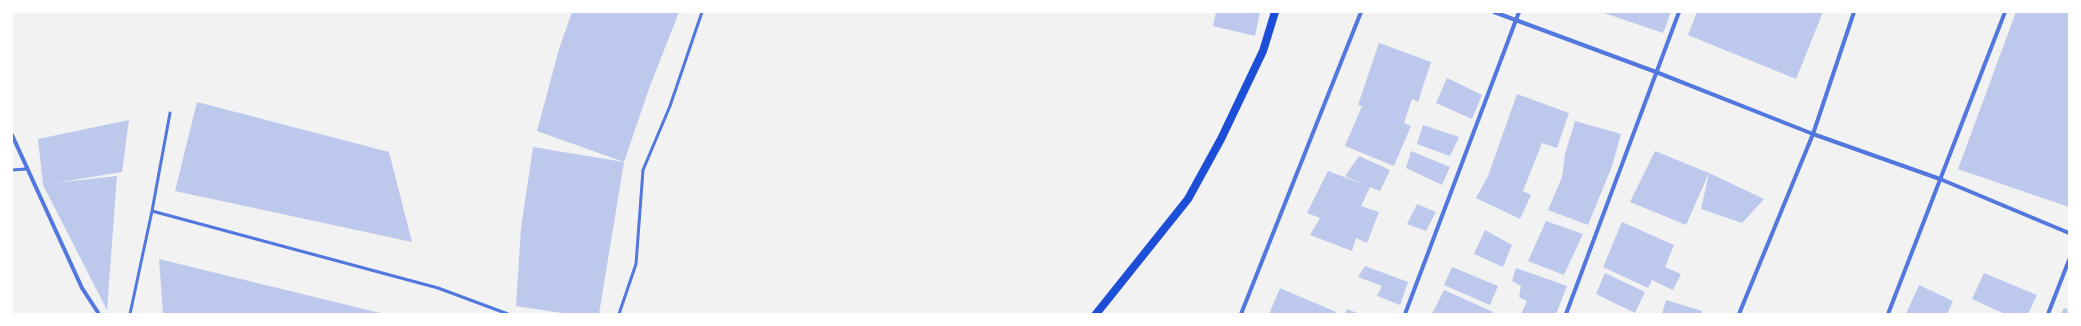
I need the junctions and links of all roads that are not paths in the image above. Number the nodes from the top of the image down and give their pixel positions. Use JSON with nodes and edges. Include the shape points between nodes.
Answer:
{"nodes":[{"id":1,"x":702,"y":12,"type":"edge"},
{"id":2,"x":1275,"y":12,"type":"edge"},
{"id":3,"x":1361,"y":12,"type":"edge"},
{"id":4,"x":1494,"y":12,"type":"edge"},
{"id":5,"x":1519,"y":12,"type":"edge"},
{"id":6,"x":1679,"y":12,"type":"edge"},
{"id":7,"x":1854,"y":12,"type":"edge"},
{"id":8,"x":2005,"y":12,"type":"edge"},
{"id":9,"x":1516,"y":20,"type":"junction"},
{"id":10,"x":1656,"y":72,"type":"junction"},
{"id":11,"x":170,"y":113,"type":"dead end"},
{"id":12,"x":1813,"y":134,"type":"junction"},
{"id":13,"x":12,"y":135,"type":"edge"},
{"id":14,"x":12,"y":170,"type":"edge"},
{"id":15,"x":26,"y":170,"type":"junction"},
{"id":16,"x":1940,"y":179,"type":"junction"},
{"id":17,"x":152,"y":211,"type":"junction"},
{"id":18,"x":2069,"y":233,"type":"edge"},
{"id":19,"x":2069,"y":260,"type":"edge"},
{"id":20,"x":99,"y":314,"type":"edge"},
{"id":21,"x":130,"y":314,"type":"edge"},
{"id":22,"x":508,"y":314,"type":"edge"},
{"id":23,"x":619,"y":314,"type":"edge"},
{"id":24,"x":1096,"y":314,"type":"edge"},
{"id":25,"x":1241,"y":314,"type":"edge"},
{"id":26,"x":1405,"y":314,"type":"edge"},
{"id":27,"x":1566,"y":314,"type":"edge"},
{"id":28,"x":1739,"y":314,"type":"edge"},
{"id":29,"x":1888,"y":314,"type":"edge"},
{"id":30,"x":2048,"y":314,"type":"edge"}],
"edges":[{"from":1,"to":23,"type":"lane","via":[[670,106],[643,170],[636,264]]},
{"from":2,"to":24,"type":"main road","via":[[1263,51],[1221,139],[1188,199]]},
{"from":3,"to":25,"type":"street"},
{"from":4,"to":9,"type":"street"},
{"from":5,"to":9,"type":"street"},
{"from":6,"to":10,"type":"street"},
{"from":7,"to":12,"type":"street"},
{"from":8,"to":16,"type":"street"},
{"from":9,"to":10,"type":"street"},
{"from":9,"to":26,"type":"street"},
{"from":10,"to":12,"type":"street"},
{"from":10,"to":27,"type":"street"},
{"from":11,"to":17,"type":"lane"},
{"from":12,"to":16,"type":"street"},
{"from":12,"to":28,"type":"street"},
{"from":13,"to":15,"type":"street"},
{"from":14,"to":15,"type":"lane"},
{"from":15,"to":20,"type":"street","via":[[82,288]]},
{"from":16,"to":18,"type":"street"},
{"from":16,"to":29,"type":"street"},
{"from":17,"to":21,"type":"lane"},
{"from":17,"to":22,"type":"lane","via":[[438,288]]},
{"from":19,"to":30,"type":"street"}]}
